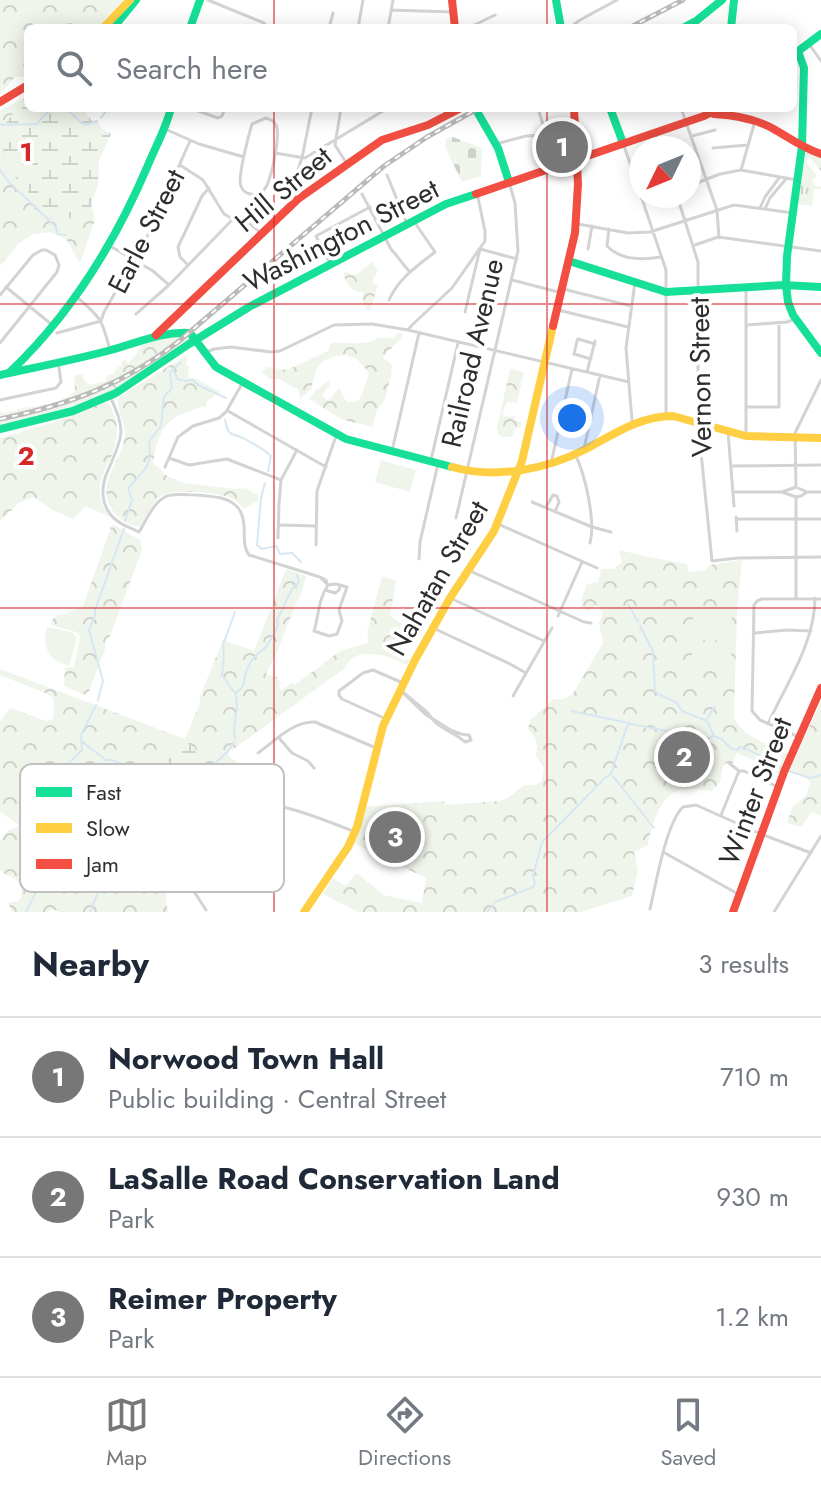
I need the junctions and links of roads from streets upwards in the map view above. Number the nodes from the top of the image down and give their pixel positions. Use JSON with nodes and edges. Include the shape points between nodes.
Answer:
{"nodes":[{"id":1,"x":130,"y":0,"type":"edge"},
{"id":2,"x":136,"y":0,"type":"edge"},
{"id":3,"x":200,"y":0,"type":"edge"},
{"id":4,"x":208,"y":0,"type":"edge"},
{"id":5,"x":363,"y":0,"type":"edge"},
{"id":6,"x":393,"y":0,"type":"edge"},
{"id":7,"x":452,"y":0,"type":"edge"},
{"id":8,"x":556,"y":0,"type":"edge"},
{"id":9,"x":617,"y":0,"type":"edge"},
{"id":10,"x":722,"y":0,"type":"edge"},
{"id":11,"x":732,"y":2,"type":"edge"},
{"id":12,"x":391,"y":10,"type":"junction"},
{"id":13,"x":453,"y":12,"type":"junction"},
{"id":14,"x":333,"y":13,"type":"dead end"},
{"id":15,"x":495,"y":15,"type":"dead end"},
{"id":16,"x":483,"y":21,"type":"junction"},
{"id":17,"x":107,"y":24,"type":"edge"},
{"id":18,"x":116,"y":24,"type":"edge"},
{"id":19,"x":191,"y":24,"type":"edge"},
{"id":20,"x":265,"y":24,"type":"edge"},
{"id":21,"x":330,"y":24,"type":"edge"},
{"id":22,"x":359,"y":24,"type":"edge"},
{"id":23,"x":389,"y":24,"type":"edge"},
{"id":24,"x":454,"y":24,"type":"edge"},
{"id":25,"x":477,"y":24,"type":"edge"},
{"id":26,"x":484,"y":24,"type":"edge"},
{"id":27,"x":562,"y":24,"type":"edge"},
{"id":28,"x":574,"y":24,"type":"edge"},
{"id":29,"x":693,"y":24,"type":"edge"},
{"id":30,"x":731,"y":24,"type":"edge"},
{"id":31,"x":821,"y":34,"type":"edge"},
{"id":32,"x":808,"y":43,"type":"junction"},
{"id":33,"x":797,"y":52,"type":"edge"},
{"id":34,"x":797,"y":55,"type":"edge"},
{"id":35,"x":821,"y":61,"type":"edge"},
{"id":36,"x":24,"y":88,"type":"edge"},
{"id":37,"x":24,"y":94,"type":"edge"},
{"id":38,"x":0,"y":104,"type":"edge"},
{"id":39,"x":170,"y":112,"type":"edge"},
{"id":40,"x":201,"y":112,"type":"edge"},
{"id":41,"x":224,"y":112,"type":"edge"},
{"id":42,"x":311,"y":112,"type":"edge"},
{"id":43,"x":340,"y":112,"type":"edge"},
{"id":44,"x":381,"y":112,"type":"edge"},
{"id":45,"x":453,"y":112,"type":"edge"},
{"id":46,"x":477,"y":112,"type":"edge"},
{"id":47,"x":539,"y":112,"type":"edge"},
{"id":48,"x":574,"y":112,"type":"edge"},
{"id":49,"x":612,"y":112,"type":"edge"},
{"id":50,"x":682,"y":112,"type":"edge"},
{"id":51,"x":720,"y":112,"type":"edge"},
{"id":52,"x":733,"y":112,"type":"edge"},
{"id":53,"x":755,"y":121,"type":"junction"},
{"id":54,"x":686,"y":122,"type":"junction"},
{"id":55,"x":164,"y":129,"type":"junction"},
{"id":56,"x":715,"y":130,"type":"dead end"},
{"id":57,"x":655,"y":132,"type":"junction"},
{"id":58,"x":546,"y":135,"type":"junction"},
{"id":59,"x":656,"y":136,"type":"edge"},
{"id":60,"x":690,"y":136,"type":"joint"},
{"id":61,"x":575,"y":138,"type":"junction"},
{"id":62,"x":335,"y":140,"type":"junction"},
{"id":63,"x":190,"y":141,"type":"junction"},
{"id":64,"x":623,"y":143,"type":"junction"},
{"id":65,"x":496,"y":145,"type":"junction"},
{"id":66,"x":748,"y":145,"type":"junction"},
{"id":67,"x":802,"y":146,"type":"junction"},
{"id":68,"x":713,"y":148,"type":"dead end"},
{"id":69,"x":275,"y":153,"type":"junction"},
{"id":70,"x":821,"y":154,"type":"edge"},
{"id":71,"x":588,"y":155,"type":"junction"},
{"id":72,"x":244,"y":157,"type":"junction"},
{"id":73,"x":302,"y":158,"type":"junction"},
{"id":74,"x":576,"y":159,"type":"junction"},
{"id":75,"x":629,"y":161,"type":"edge"},
{"id":76,"x":347,"y":164,"type":"junction"},
{"id":77,"x":180,"y":165,"type":"junction"},
{"id":78,"x":701,"y":166,"type":"edge"},
{"id":79,"x":741,"y":170,"type":"junction"},
{"id":80,"x":387,"y":175,"type":"dead end"},
{"id":81,"x":779,"y":178,"type":"junction"},
{"id":82,"x":786,"y":179,"type":"junction"},
{"id":83,"x":706,"y":180,"type":"junction"},
{"id":84,"x":797,"y":180,"type":"junction"},
{"id":85,"x":509,"y":182,"type":"junction"},
{"id":86,"x":701,"y":182,"type":"edge"},
{"id":87,"x":209,"y":188,"type":"junction"},
{"id":88,"x":477,"y":193,"type":"junction"},
{"id":89,"x":362,"y":194,"type":"dead end"},
{"id":90,"x":298,"y":199,"type":"junction"},
{"id":91,"x":370,"y":207,"type":"junction"},
{"id":92,"x":645,"y":208,"type":"edge"},
{"id":93,"x":681,"y":208,"type":"edge"},
{"id":94,"x":762,"y":209,"type":"junction"},
{"id":95,"x":717,"y":210,"type":"junction"},
{"id":96,"x":793,"y":213,"type":"junction"},
{"id":97,"x":233,"y":219,"type":"junction"},
{"id":98,"x":685,"y":221,"type":"junction"},
{"id":99,"x":410,"y":222,"type":"junction"},
{"id":100,"x":576,"y":224,"type":"junction"},
{"id":101,"x":592,"y":226,"type":"junction"},
{"id":102,"x":609,"y":229,"type":"junction"},
{"id":103,"x":653,"y":232,"type":"junction"},
{"id":104,"x":262,"y":234,"type":"junction"},
{"id":105,"x":385,"y":235,"type":"junction"},
{"id":106,"x":719,"y":238,"type":"junction"},
{"id":107,"x":694,"y":245,"type":"junction"},
{"id":108,"x":110,"y":246,"type":"junction"},
{"id":109,"x":788,"y":247,"type":"junction"},
{"id":110,"x":480,"y":249,"type":"junction"},
{"id":111,"x":588,"y":249,"type":"dead end"},
{"id":112,"x":821,"y":251,"type":"edge"},
{"id":113,"x":661,"y":257,"type":"junction"},
{"id":114,"x":517,"y":259,"type":"junction"},
{"id":115,"x":135,"y":260,"type":"junction"},
{"id":116,"x":569,"y":261,"type":"junction"},
{"id":117,"x":330,"y":264,"type":"junction"},
{"id":118,"x":188,"y":266,"type":"junction"},
{"id":119,"x":409,"y":271,"type":"junction"},
{"id":120,"x":512,"y":280,"type":"junction"},
{"id":121,"x":635,"y":282,"type":"junction"},
{"id":122,"x":169,"y":285,"type":"junction"},
{"id":123,"x":786,"y":285,"type":"junction"},
{"id":124,"x":6,"y":287,"type":"junction"},
{"id":125,"x":746,"y":287,"type":"junction"},
{"id":126,"x":821,"y":287,"type":"edge"},
{"id":127,"x":698,"y":290,"type":"junction"},
{"id":128,"x":562,"y":291,"type":"junction"},
{"id":129,"x":666,"y":292,"type":"junction"},
{"id":130,"x":0,"y":295,"type":"edge"},
{"id":131,"x":76,"y":296,"type":"junction"},
{"id":132,"x":389,"y":300,"type":"dead end"},
{"id":133,"x":29,"y":305,"type":"junction"},
{"id":134,"x":631,"y":306,"type":"junction"},
{"id":135,"x":558,"y":310,"type":"junction"},
{"id":136,"x":465,"y":312,"type":"dead end"},
{"id":137,"x":136,"y":314,"type":"dead end"},
{"id":138,"x":178,"y":314,"type":"junction"},
{"id":139,"x":795,"y":319,"type":"junction"},
{"id":140,"x":101,"y":321,"type":"junction"},
{"id":141,"x":779,"y":323,"type":"junction"},
{"id":142,"x":746,"y":325,"type":"junction"},
{"id":143,"x":628,"y":327,"type":"junction"},
{"id":144,"x":169,"y":328,"type":"junction"},
{"id":145,"x":50,"y":330,"type":"junction"},
{"id":146,"x":408,"y":330,"type":"junction"},
{"id":147,"x":182,"y":332,"type":"junction"},
{"id":148,"x":419,"y":333,"type":"junction"},
{"id":149,"x":197,"y":339,"type":"junction"},
{"id":150,"x":0,"y":343,"type":"edge"},
{"id":151,"x":458,"y":343,"type":"junction"},
{"id":152,"x":110,"y":350,"type":"junction"},
{"id":153,"x":495,"y":351,"type":"junction"},
{"id":154,"x":204,"y":353,"type":"junction"},
{"id":155,"x":821,"y":353,"type":"edge"},
{"id":156,"x":591,"y":359,"type":"junction"},
{"id":157,"x":58,"y":361,"type":"junction"},
{"id":158,"x":546,"y":363,"type":"junction"},
{"id":159,"x":24,"y":367,"type":"junction"},
{"id":160,"x":572,"y":369,"type":"junction"},
{"id":161,"x":587,"y":372,"type":"junction"},
{"id":162,"x":4,"y":374,"type":"edge"},
{"id":163,"x":600,"y":375,"type":"junction"},
{"id":164,"x":821,"y":380,"type":"edge"},
{"id":165,"x":243,"y":382,"type":"junction"},
{"id":166,"x":629,"y":382,"type":"junction"},
{"id":167,"x":110,"y":396,"type":"junction"},
{"id":168,"x":0,"y":400,"type":"edge"},
{"id":169,"x":746,"y":407,"type":"junction"},
{"id":170,"x":227,"y":411,"type":"junction"},
{"id":171,"x":666,"y":415,"type":"junction"},
{"id":172,"x":698,"y":423,"type":"junction"},
{"id":173,"x":634,"y":425,"type":"junction"},
{"id":174,"x":0,"y":429,"type":"edge"},
{"id":175,"x":728,"y":432,"type":"junction"},
{"id":176,"x":337,"y":434,"type":"junction"},
{"id":177,"x":746,"y":436,"type":"junction"},
{"id":178,"x":795,"y":437,"type":"junction"},
{"id":179,"x":821,"y":438,"type":"edge"},
{"id":180,"x":297,"y":450,"type":"junction"},
{"id":181,"x":392,"y":451,"type":"junction"},
{"id":182,"x":580,"y":452,"type":"junction"},
{"id":183,"x":169,"y":458,"type":"junction"},
{"id":184,"x":552,"y":461,"type":"junction"},
{"id":185,"x":434,"y":463,"type":"junction"},
{"id":186,"x":795,"y":465,"type":"junction"},
{"id":187,"x":821,"y":465,"type":"edge"},
{"id":188,"x":731,"y":466,"type":"junction"},
{"id":189,"x":165,"y":467,"type":"dead end"},
{"id":190,"x":326,"y":467,"type":"junction"},
{"id":191,"x":519,"y":469,"type":"junction"},
{"id":192,"x":467,"y":471,"type":"junction"},
{"id":193,"x":281,"y":480,"type":"junction"},
{"id":194,"x":796,"y":487,"type":"junction"},
{"id":195,"x":733,"y":492,"type":"junction"},
{"id":196,"x":782,"y":492,"type":"junction"},
{"id":197,"x":807,"y":492,"type":"junction"},
{"id":198,"x":821,"y":492,"type":"edge"},
{"id":199,"x":796,"y":497,"type":"junction"},
{"id":200,"x":532,"y":502,"type":"dead end"},
{"id":201,"x":734,"y":506,"type":"dead end"},
{"id":202,"x":545,"y":508,"type":"junction"},
{"id":203,"x":555,"y":512,"type":"junction"},
{"id":204,"x":456,"y":518,"type":"dead end"},
{"id":205,"x":796,"y":519,"type":"junction"},
{"id":206,"x":821,"y":519,"type":"edge"},
{"id":207,"x":497,"y":524,"type":"junction"},
{"id":208,"x":278,"y":525,"type":"junction"},
{"id":209,"x":316,"y":526,"type":"junction"},
{"id":210,"x":592,"y":527,"type":"junction"},
{"id":211,"x":737,"y":531,"type":"dead end"},
{"id":212,"x":611,"y":532,"type":"dead end"},
{"id":213,"x":278,"y":538,"type":"dead end"},
{"id":214,"x":590,"y":543,"type":"dead end"},
{"id":215,"x":316,"y":545,"type":"dead end"},
{"id":216,"x":796,"y":557,"type":"junction"},
{"id":217,"x":821,"y":557,"type":"edge"},
{"id":218,"x":419,"y":559,"type":"dead end"},
{"id":219,"x":582,"y":562,"type":"junction"},
{"id":220,"x":597,"y":568,"type":"dead end"},
{"id":221,"x":468,"y":570,"type":"junction"},
{"id":222,"x":340,"y":585,"type":"junction"},
{"id":223,"x":327,"y":586,"type":"junction"},
{"id":224,"x":450,"y":598,"type":"junction"},
{"id":225,"x":796,"y":598,"type":"junction"},
{"id":226,"x":815,"y":598,"type":"junction"},
{"id":227,"x":821,"y":599,"type":"edge"},
{"id":228,"x":559,"y":614,"type":"junction"},
{"id":229,"x":591,"y":623,"type":"dead end"},
{"id":230,"x":433,"y":628,"type":"junction"},
{"id":231,"x":552,"y":628,"type":"dead end"},
{"id":232,"x":811,"y":631,"type":"junction"},
{"id":233,"x":753,"y":634,"type":"junction"},
{"id":234,"x":544,"y":641,"type":"junction"},
{"id":235,"x":526,"y":673,"type":"junction"},
{"id":236,"x":821,"y":688,"type":"edge"},
{"id":237,"x":402,"y":689,"type":"junction"},
{"id":238,"x":513,"y":696,"type":"dead end"},
{"id":239,"x":429,"y":716,"type":"junction"},
{"id":240,"x":386,"y":719,"type":"junction"},
{"id":241,"x":768,"y":724,"type":"junction"},
{"id":242,"x":799,"y":737,"type":"junction"},
{"id":243,"x":279,"y":738,"type":"junction"},
{"id":244,"x":376,"y":748,"type":"junction"},
{"id":245,"x":258,"y":753,"type":"dead end"},
{"id":246,"x":729,"y":763,"type":"dead end"},
{"id":247,"x":314,"y":768,"type":"dead end"},
{"id":248,"x":739,"y":771,"type":"junction"},
{"id":249,"x":779,"y":787,"type":"junction"},
{"id":250,"x":284,"y":808,"type":"edge"},
{"id":251,"x":721,"y":816,"type":"junction"},
{"id":252,"x":355,"y":832,"type":"junction"},
{"id":253,"x":761,"y":834,"type":"junction"},
{"id":254,"x":821,"y":836,"type":"edge"},
{"id":255,"x":664,"y":852,"type":"junction"},
{"id":256,"x":811,"y":853,"type":"junction"},
{"id":257,"x":194,"y":892,"type":"edge"},
{"id":258,"x":738,"y":894,"type":"junction"},
{"id":259,"x":650,"y":909,"type":"dead end"},
{"id":260,"x":206,"y":910,"type":"dead end"},
{"id":261,"x":304,"y":912,"type":"edge"},
{"id":262,"x":733,"y":912,"type":"edge"},
{"id":263,"x":774,"y":912,"type":"edge"}],
"edges":[{"from":1,"to":17,"type":"street"},
{"from":2,"to":18,"type":"street"},
{"from":3,"to":19,"type":"street"},
{"from":4,"to":20,"type":"street"},
{"from":5,"to":22,"type":"street"},
{"from":6,"to":12,"type":"street"},
{"from":7,"to":13,"type":"street"},
{"from":8,"to":27,"type":"street"},
{"from":9,"to":28,"type":"street"},
{"from":10,"to":29,"type":"street"},
{"from":11,"to":30,"type":"street"},
{"from":12,"to":13,"type":"street"},
{"from":12,"to":23,"type":"street"},
{"from":13,"to":24,"type":"street"},
{"from":14,"to":21,"type":"street"},
{"from":15,"to":16,"type":"street"},
{"from":16,"to":25,"type":"street"},
{"from":16,"to":26,"type":"street"},
{"from":31,"to":32,"type":"street"},
{"from":32,"to":33,"type":"street"},
{"from":32,"to":35,"type":"street"},
{"from":34,"to":67,"type":"street","via":[[804,68]]},
{"from":36,"to":38,"type":"street"},
{"from":37,"to":38,"type":"street"},
{"from":39,"to":55,"type":"street"},
{"from":40,"to":41,"type":"street","via":[[218,118]]},
{"from":42,"to":73,"type":"street"},
{"from":43,"to":62,"type":"street"},
{"from":44,"to":62,"type":"street"},
{"from":45,"to":76,"type":"street","name":"Hill Street","via":[[385,139]]},
{"from":46,"to":65,"type":"street","name":"Railroad Avenue"},
{"from":47,"to":58,"type":"street"},
{"from":48,"to":61,"type":"street","name":"Nahatan Street"},
{"from":49,"to":64,"type":"street"},
{"from":50,"to":54,"type":"street"},
{"from":51,"to":54,"type":"street","name":"Washington Street"},
{"from":52,"to":53,"type":"street","name":"Washington Street"},
{"from":53,"to":66,"type":"street"},
{"from":53,"to":67,"type":"street","name":"Washington Street"},
{"from":54,"to":57,"type":"street","name":"Washington Street"},
{"from":54,"to":60,"type":"street"},
{"from":55,"to":63,"type":"street"},
{"from":55,"to":108,"type":"street"},
{"from":56,"to":60,"type":"street"},
{"from":57,"to":59,"type":"street"},
{"from":57,"to":64,"type":"street","name":"Washington Street"},
{"from":58,"to":61,"type":"street"},
{"from":58,"to":65,"type":"street"},
{"from":61,"to":71,"type":"street","via":[[580,152]]},
{"from":61,"to":74,"type":"street","name":"Nahatan Street"},
{"from":62,"to":73,"type":"street"},
{"from":62,"to":76,"type":"street"},
{"from":63,"to":72,"type":"street"},
{"from":63,"to":77,"type":"street","name":"Earle Street"},
{"from":64,"to":71,"type":"street","name":"Washington Street"},
{"from":64,"to":75,"type":"street"},
{"from":65,"to":85,"type":"street","name":"Railroad Avenue"},
{"from":66,"to":68,"type":"street"},
{"from":66,"to":79,"type":"street"},
{"from":67,"to":70,"type":"street","name":"Washington Street"},
{"from":67,"to":84,"type":"street"},
{"from":69,"to":72,"type":"street","via":[[278,132],[266,118],[252,124]]},
{"from":69,"to":72,"type":"street","via":[[267,187],[257,194],[247,193],[240,184]]},
{"from":69,"to":73,"type":"street"},
{"from":71,"to":74,"type":"street","name":"Washington Street"},
{"from":73,"to":90,"type":"street","via":[[292,186]]},
{"from":74,"to":85,"type":"street","name":"Washington Street"},
{"from":74,"to":100,"type":"street","name":"Nahatan Street"},
{"from":76,"to":90,"type":"street","name":"Hill Street"},
{"from":77,"to":87,"type":"street"},
{"from":77,"to":115,"type":"street","name":"Earle Street"},
{"from":78,"to":83,"type":"street"},
{"from":79,"to":81,"type":"street"},
{"from":79,"to":83,"type":"street"},
{"from":80,"to":99,"type":"street"},
{"from":81,"to":82,"type":"street"},
{"from":81,"to":94,"type":"street"},
{"from":82,"to":84,"type":"street"},
{"from":82,"to":94,"type":"street"},
{"from":83,"to":86,"type":"street"},
{"from":83,"to":95,"type":"street"},
{"from":84,"to":96,"type":"street"},
{"from":85,"to":88,"type":"street","name":"Washington Street"},
{"from":85,"to":114,"type":"street","name":"Railroad Avenue"},
{"from":87,"to":97,"type":"street"},
{"from":87,"to":118,"type":"street","via":[[178,247]]},
{"from":88,"to":99,"type":"street","name":"Washington Street"},
{"from":88,"to":110,"type":"street","via":[[486,239]]},
{"from":89,"to":91,"type":"street"},
{"from":90,"to":104,"type":"street","name":"Hill Street"},
{"from":91,"to":105,"type":"street"},
{"from":91,"to":117,"type":"street","via":[[316,237]]},
{"from":92,"to":103,"type":"street"},
{"from":93,"to":98,"type":"street","name":"Vernon Street"},
{"from":94,"to":95,"type":"street","via":[[734,205]]},
{"from":94,"to":96,"type":"street"},
{"from":95,"to":98,"type":"street"},
{"from":95,"to":106,"type":"street"},
{"from":96,"to":109,"type":"street"},
{"from":97,"to":104,"type":"street"},
{"from":97,"to":118,"type":"street"},
{"from":98,"to":103,"type":"street"},
{"from":98,"to":107,"type":"street","name":"Vernon Street"},
{"from":99,"to":105,"type":"street","name":"Washington Street"},
{"from":99,"to":119,"type":"street","via":[[435,252]]},
{"from":100,"to":101,"type":"street"},
{"from":100,"to":116,"type":"street","name":"Nahatan Street"},
{"from":101,"to":102,"type":"street"},
{"from":101,"to":111,"type":"street"},
{"from":102,"to":103,"type":"street"},
{"from":102,"to":113,"type":"street","via":[[607,246],[613,252],[629,258]]},
{"from":103,"to":113,"type":"street"},
{"from":104,"to":138,"type":"street","name":"Hill Street"},
{"from":105,"to":117,"type":"street","name":"Washington Street"},
{"from":105,"to":119,"type":"street"},
{"from":106,"to":107,"type":"street"},
{"from":106,"to":109,"type":"street"},
{"from":107,"to":127,"type":"street","name":"Vernon Street"},
{"from":108,"to":115,"type":"street"},
{"from":108,"to":131,"type":"street"},
{"from":109,"to":112,"type":"street"},
{"from":109,"to":123,"type":"street"},
{"from":110,"to":114,"type":"street"},
{"from":110,"to":136,"type":"street"},
{"from":110,"to":146,"type":"street","via":[[452,288]]},
{"from":113,"to":129,"type":"street"},
{"from":114,"to":120,"type":"street","name":"Railroad Avenue"},
{"from":115,"to":122,"type":"street"},
{"from":115,"to":140,"type":"street","name":"Earle Street"},
{"from":116,"to":121,"type":"street"},
{"from":116,"to":128,"type":"street","name":"Nahatan Street"},
{"from":117,"to":149,"type":"street","name":"Washington Street"},
{"from":118,"to":122,"type":"street"},
{"from":119,"to":132,"type":"street"},
{"from":120,"to":128,"type":"street"},
{"from":120,"to":153,"type":"street","name":"Railroad Avenue"},
{"from":121,"to":129,"type":"street"},
{"from":121,"to":134,"type":"street"},
{"from":122,"to":137,"type":"street"},
{"from":123,"to":125,"type":"street"},
{"from":123,"to":126,"type":"street"},
{"from":123,"to":139,"type":"street"},
{"from":124,"to":130,"type":"street"},
{"from":124,"to":133,"type":"street"},
{"from":124,"to":133,"type":"street","via":[[36,252],[52,252],[57,272]]},
{"from":125,"to":127,"type":"street"},
{"from":125,"to":142,"type":"street"},
{"from":127,"to":129,"type":"street"},
{"from":127,"to":172,"type":"street","name":"Vernon Street"},
{"from":128,"to":134,"type":"street"},
{"from":128,"to":135,"type":"street","name":"Nahatan Street"},
{"from":129,"to":171,"type":"street"},
{"from":131,"to":140,"type":"street"},
{"from":131,"to":145,"type":"street"},
{"from":133,"to":145,"type":"street"},
{"from":133,"to":150,"type":"street"},
{"from":134,"to":143,"type":"street"},
{"from":135,"to":143,"type":"street"},
{"from":135,"to":158,"type":"street","name":"Nahatan Street"},
{"from":138,"to":144,"type":"street","name":"Hill Street"},
{"from":138,"to":147,"type":"street"},
{"from":139,"to":141,"type":"street"},
{"from":139,"to":155,"type":"street"},
{"from":140,"to":145,"type":"street"},
{"from":140,"to":152,"type":"street"},
{"from":141,"to":142,"type":"street"},
{"from":141,"to":169,"type":"street","via":[[779,407]]},
{"from":142,"to":169,"type":"street"},
{"from":143,"to":166,"type":"street"},
{"from":144,"to":147,"type":"street"},
{"from":144,"to":152,"type":"street","name":"Hill Street"},
{"from":145,"to":159,"type":"street"},
{"from":146,"to":148,"type":"street"},
{"from":146,"to":154,"type":"street","via":[[334,325],[280,351],[234,347]]},
{"from":147,"to":149,"type":"street"},
{"from":148,"to":151,"type":"street"},
{"from":148,"to":181,"type":"street"},
{"from":149,"to":154,"type":"street"},
{"from":149,"to":167,"type":"street","name":"Washington Street"},
{"from":151,"to":153,"type":"street"},
{"from":151,"to":185,"type":"street"},
{"from":152,"to":157,"type":"street"},
{"from":153,"to":158,"type":"street"},
{"from":153,"to":192,"type":"street","name":"Railroad Avenue"},
{"from":154,"to":165,"type":"street","via":[[216,367]]},
{"from":156,"to":156,"type":"street","via":[[595,342],[578,339],[574,354]]},
{"from":156,"to":161,"type":"street"},
{"from":157,"to":159,"type":"street"},
{"from":157,"to":168,"type":"street","via":[[61,382],[56,388]]},
{"from":158,"to":160,"type":"street"},
{"from":158,"to":191,"type":"street","name":"Nahatan Street"},
{"from":159,"to":162,"type":"street"},
{"from":160,"to":161,"type":"street"},
{"from":160,"to":184,"type":"street"},
{"from":161,"to":163,"type":"street"},
{"from":163,"to":166,"type":"street"},
{"from":163,"to":182,"type":"street"},
{"from":164,"to":178,"type":"street"},
{"from":165,"to":170,"type":"street"},
{"from":165,"to":176,"type":"street"},
{"from":166,"to":173,"type":"street"},
{"from":167,"to":174,"type":"street","name":"Washington Street"},
{"from":167,"to":223,"type":"street","via":[[121,428],[102,485],[104,502],[118,522],[139,532],[168,495],[221,498],[241,511],[250,556],[320,577]]},
{"from":169,"to":177,"type":"street"},
{"from":170,"to":180,"type":"street"},
{"from":170,"to":183,"type":"street","via":[[181,434]]},
{"from":171,"to":172,"type":"street"},
{"from":171,"to":173,"type":"street"},
{"from":172,"to":175,"type":"street"},
{"from":172,"to":216,"type":"street","name":"Vernon Street","via":[[712,561]]},
{"from":173,"to":182,"type":"street"},
{"from":175,"to":177,"type":"street"},
{"from":175,"to":188,"type":"street"},
{"from":176,"to":181,"type":"street"},
{"from":176,"to":190,"type":"street"},
{"from":177,"to":178,"type":"street"},
{"from":178,"to":179,"type":"street"},
{"from":178,"to":186,"type":"street"},
{"from":180,"to":190,"type":"street"},
{"from":180,"to":193,"type":"street"},
{"from":181,"to":185,"type":"street"},
{"from":182,"to":184,"type":"street"},
{"from":182,"to":210,"type":"street"},
{"from":183,"to":189,"type":"street"},
{"from":183,"to":193,"type":"street","via":[[189,465],[227,459]]},
{"from":184,"to":191,"type":"street"},
{"from":185,"to":192,"type":"street"},
{"from":185,"to":218,"type":"street"},
{"from":186,"to":187,"type":"street"},
{"from":186,"to":188,"type":"street"},
{"from":186,"to":194,"type":"street"},
{"from":188,"to":195,"type":"street"},
{"from":190,"to":209,"type":"street","via":[[317,491]]},
{"from":191,"to":192,"type":"street","via":[[494,474]]},
{"from":191,"to":207,"type":"street","name":"Nahatan Street"},
{"from":192,"to":204,"type":"street","name":"Railroad Avenue"},
{"from":193,"to":208,"type":"street"},
{"from":194,"to":196,"type":"street"},
{"from":194,"to":197,"type":"street"},
{"from":195,"to":196,"type":"street"},
{"from":195,"to":201,"type":"street"},
{"from":196,"to":199,"type":"street"},
{"from":197,"to":198,"type":"street"},
{"from":197,"to":199,"type":"street"},
{"from":199,"to":205,"type":"street"},
{"from":200,"to":202,"type":"street"},
{"from":202,"to":203,"type":"street"},
{"from":202,"to":203,"type":"street","via":[[550,497],[557,496]]},
{"from":203,"to":210,"type":"street"},
{"from":205,"to":206,"type":"street"},
{"from":205,"to":211,"type":"street","via":[[736,518]]},
{"from":205,"to":216,"type":"street"},
{"from":207,"to":219,"type":"street"},
{"from":207,"to":221,"type":"street","name":"Nahatan Street"},
{"from":208,"to":209,"type":"street"},
{"from":208,"to":213,"type":"street"},
{"from":209,"to":215,"type":"street"},
{"from":210,"to":212,"type":"street"},
{"from":210,"to":214,"type":"street"},
{"from":216,"to":217,"type":"street"},
{"from":216,"to":225,"type":"street"},
{"from":219,"to":220,"type":"street"},
{"from":219,"to":228,"type":"street"},
{"from":221,"to":224,"type":"street","name":"Nahatan Street"},
{"from":221,"to":228,"type":"street"},
{"from":222,"to":223,"type":"street"},
{"from":222,"to":223,"type":"street","via":[[335,593]]},
{"from":222,"to":223,"type":"street","via":[[347,587],[339,610],[341,625],[331,637],[314,631]]},
{"from":224,"to":230,"type":"street","name":"Nahatan Street"},
{"from":224,"to":234,"type":"street"},
{"from":225,"to":226,"type":"street"},
{"from":225,"to":233,"type":"street","via":[[757,601]]},
{"from":226,"to":227,"type":"street"},
{"from":226,"to":232,"type":"street"},
{"from":228,"to":229,"type":"street"},
{"from":230,"to":235,"type":"street"},
{"from":230,"to":237,"type":"street","name":"Nahatan Street"},
{"from":231,"to":234,"type":"street"},
{"from":232,"to":233,"type":"street"},
{"from":232,"to":241,"type":"street"},
{"from":233,"to":241,"type":"street","via":[[752,711]]},
{"from":234,"to":235,"type":"street"},
{"from":235,"to":238,"type":"street"},
{"from":236,"to":242,"type":"street","name":"Winter Street"},
{"from":237,"to":239,"type":"street"},
{"from":237,"to":240,"type":"street","name":"Nahatan Street"},
{"from":237,"to":240,"type":"street","via":[[373,670],[339,691],[342,699]]},
{"from":239,"to":239,"type":"street","via":[[467,743],[471,740],[470,735]]},
{"from":240,"to":244,"type":"street","name":"Nahatan Street"},
{"from":241,"to":242,"type":"street"},
{"from":242,"to":249,"type":"street","name":"Winter Street"},
{"from":243,"to":244,"type":"street","via":[[299,724],[315,722]]},
{"from":243,"to":245,"type":"street"},
{"from":243,"to":247,"type":"street"},
{"from":244,"to":252,"type":"street","name":"Nahatan Street"},
{"from":246,"to":248,"type":"street"},
{"from":248,"to":249,"type":"street"},
{"from":248,"to":251,"type":"street"},
{"from":249,"to":253,"type":"street","name":"Winter Street"},
{"from":250,"to":252,"type":"street"},
{"from":251,"to":253,"type":"street"},
{"from":251,"to":255,"type":"street","via":[[696,805],[683,807]]},
{"from":252,"to":261,"type":"street","name":"Nahatan Street"},
{"from":253,"to":256,"type":"street"},
{"from":253,"to":258,"type":"street","name":"Winter Street"},
{"from":254,"to":256,"type":"street"},
{"from":255,"to":258,"type":"street"},
{"from":255,"to":259,"type":"street"},
{"from":256,"to":263,"type":"street"},
{"from":257,"to":260,"type":"street"},
{"from":258,"to":262,"type":"street","name":"Winter Street"}]}
